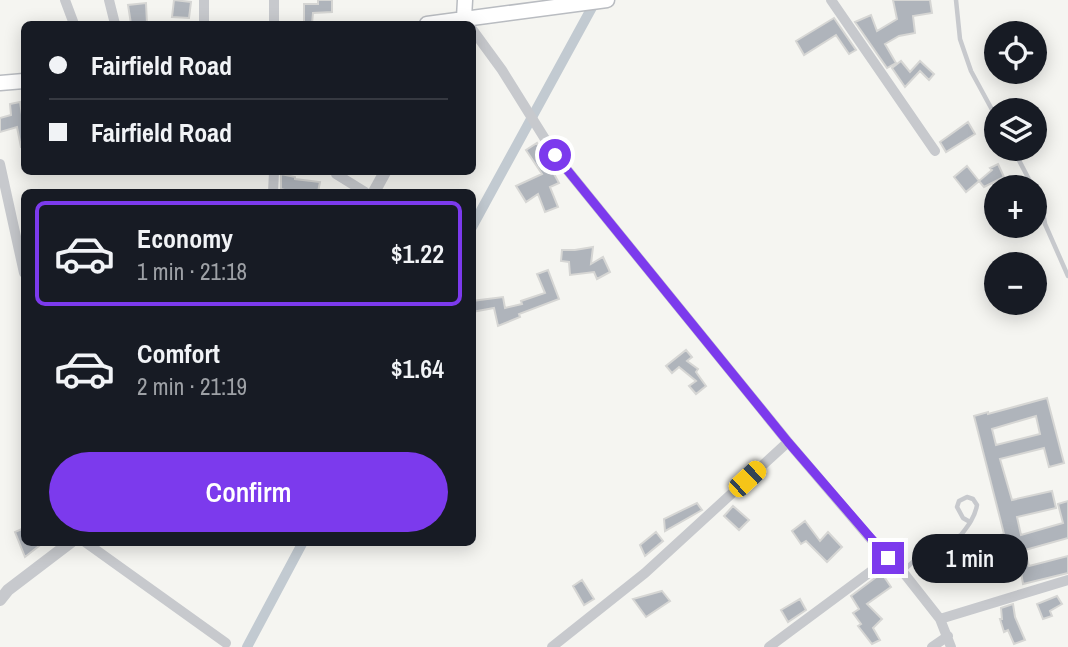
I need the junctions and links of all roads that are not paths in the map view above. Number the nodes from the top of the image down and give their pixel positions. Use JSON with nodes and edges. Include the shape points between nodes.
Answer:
{"nodes":[{"id":1,"x":65,"y":0,"type":"edge"},
{"id":2,"x":109,"y":0,"type":"edge"},
{"id":3,"x":204,"y":0,"type":"edge"},
{"id":4,"x":274,"y":0,"type":"edge"},
{"id":5,"x":465,"y":0,"type":"edge"},
{"id":6,"x":607,"y":0,"type":"edge"},
{"id":7,"x":831,"y":0,"type":"edge"},
{"id":8,"x":956,"y":0,"type":"edge"},
{"id":9,"x":73,"y":21,"type":"edge"},
{"id":10,"x":114,"y":21,"type":"edge"},
{"id":11,"x":204,"y":21,"type":"edge"},
{"id":12,"x":274,"y":21,"type":"edge"},
{"id":13,"x":467,"y":21,"type":"edge"},
{"id":14,"x":476,"y":22,"type":"edge"},
{"id":15,"x":476,"y":36,"type":"edge"},
{"id":16,"x":21,"y":81,"type":"edge"},
{"id":17,"x":0,"y":83,"type":"edge"},
{"id":18,"x":986,"y":98,"type":"edge"},
{"id":19,"x":935,"y":151,"type":"dead end"},
{"id":20,"x":0,"y":164,"type":"edge"},
{"id":21,"x":338,"y":175,"type":"edge"},
{"id":22,"x":360,"y":189,"type":"edge"},
{"id":23,"x":1047,"y":229,"type":"edge"},
{"id":24,"x":21,"y":259,"type":"edge"},
{"id":25,"x":1068,"y":276,"type":"edge"},
{"id":26,"x":788,"y":442,"type":"junction"},
{"id":27,"x":971,"y":522,"type":"junction"},
{"id":28,"x":961,"y":535,"type":"junction"},
{"id":29,"x":66,"y":546,"type":"edge"},
{"id":30,"x":91,"y":546,"type":"edge"},
{"id":31,"x":968,"y":555,"type":"junction"},
{"id":32,"x":888,"y":558,"type":"junction"},
{"id":33,"x":933,"y":566,"type":"dead end"},
{"id":34,"x":902,"y":572,"type":"junction"},
{"id":35,"x":998,"y":578,"type":"dead end"},
{"id":36,"x":1068,"y":580,"type":"edge"},
{"id":37,"x":0,"y":600,"type":"edge"},
{"id":38,"x":940,"y":619,"type":"junction"},
{"id":39,"x":949,"y":642,"type":"edge"},
{"id":40,"x":226,"y":643,"type":"dead end"},
{"id":41,"x":552,"y":647,"type":"edge"},
{"id":42,"x":769,"y":647,"type":"edge"},
{"id":43,"x":932,"y":647,"type":"edge"}],
"edges":[{"from":1,"to":9,"type":"street"},
{"from":2,"to":10,"type":"street"},
{"from":3,"to":11,"type":"street"},
{"from":4,"to":12,"type":"street"},
{"from":5,"to":13,"type":"main road"},
{"from":6,"to":14,"type":"main road"},
{"from":7,"to":19,"type":"street"},
{"from":8,"to":18,"type":"lane","via":[[960,39]]},
{"from":15,"to":26,"type":"street","via":[[555,155]]},
{"from":16,"to":17,"type":"main road"},
{"from":20,"to":24,"type":"street"},
{"from":21,"to":22,"type":"street"},
{"from":23,"to":25,"type":"lane"},
{"from":26,"to":32,"type":"street"},
{"from":26,"to":41,"type":"street","via":[[645,573]]},
{"from":27,"to":27,"type":"lane","via":[[977,505],[967,497],[957,508]]},
{"from":27,"to":28,"type":"lane"},
{"from":28,"to":31,"type":"lane"},
{"from":28,"to":34,"type":"lane","via":[[916,559]]},
{"from":29,"to":37,"type":"street"},
{"from":30,"to":40,"type":"street"},
{"from":31,"to":33,"type":"lane"},
{"from":31,"to":35,"type":"lane"},
{"from":32,"to":34,"type":"street"},
{"from":32,"to":42,"type":"street"},
{"from":34,"to":38,"type":"street"},
{"from":36,"to":38,"type":"street"},
{"from":38,"to":39,"type":"street"},
{"from":39,"to":43,"type":"street"}]}
